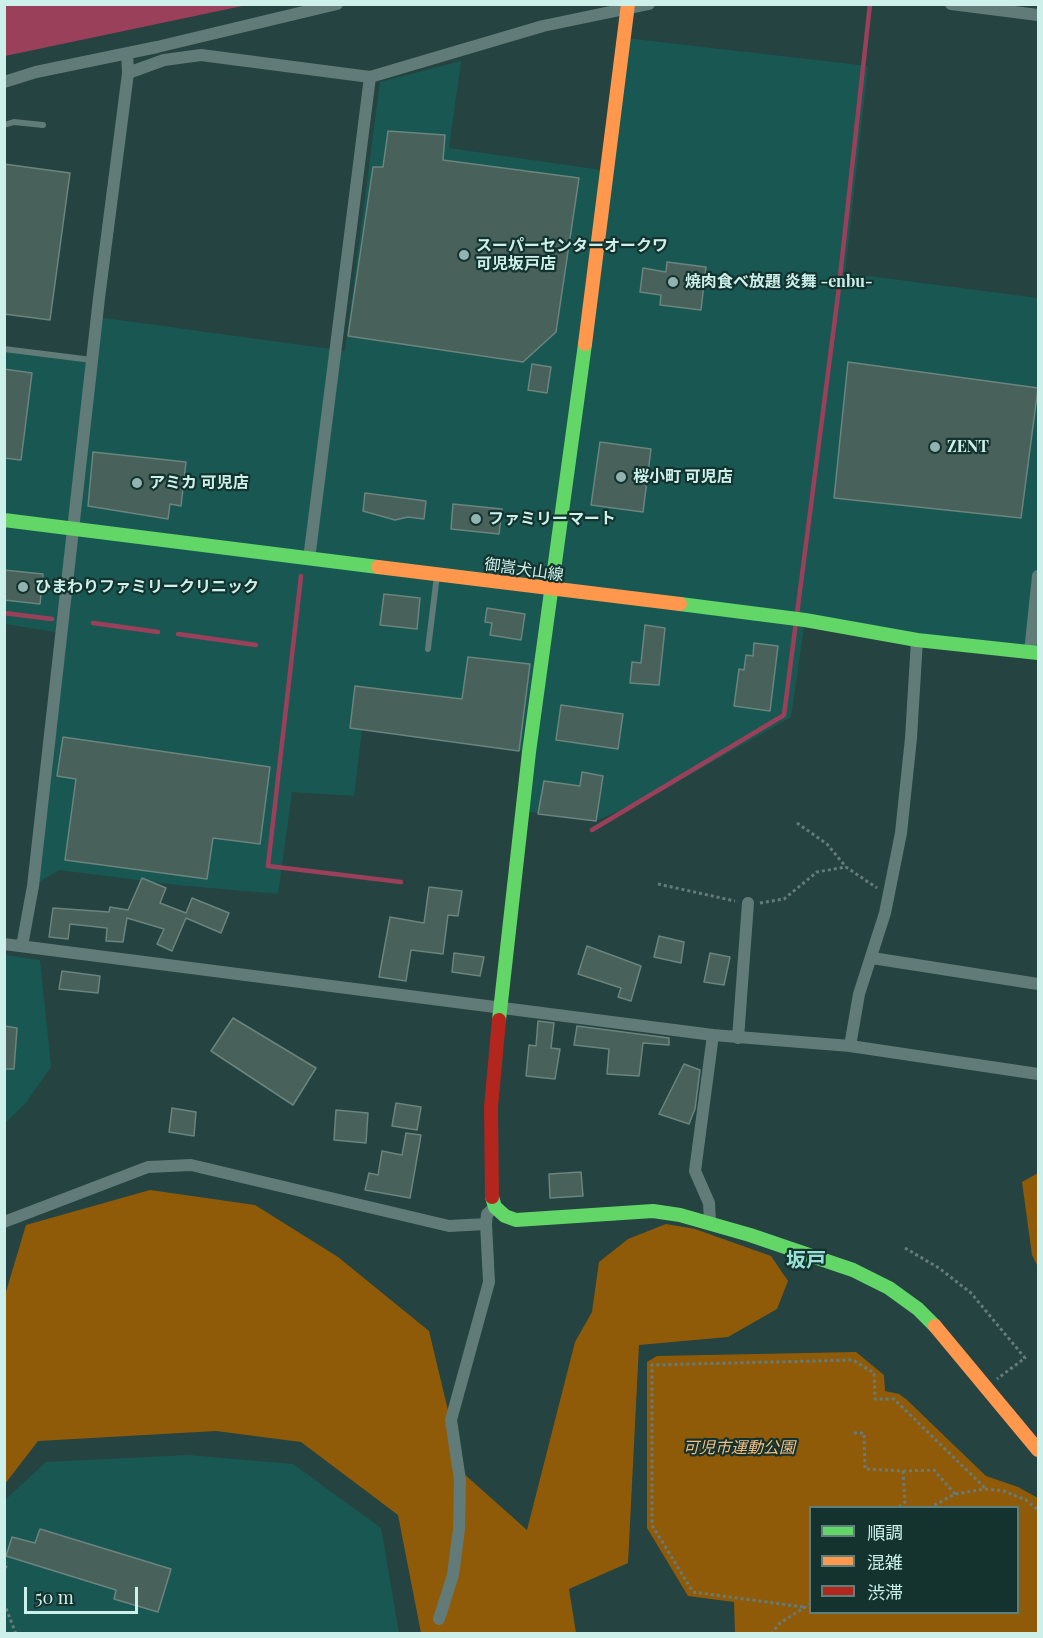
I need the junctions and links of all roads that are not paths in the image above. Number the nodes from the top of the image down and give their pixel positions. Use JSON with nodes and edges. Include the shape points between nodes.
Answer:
{"nodes":[{"id":1,"x":337,"y":4,"type":"edge"},
{"id":2,"x":649,"y":4,"type":"edge"},
{"id":3,"x":951,"y":4,"type":"edge"},
{"id":4,"x":628,"y":7,"type":"edge"},
{"id":5,"x":1038,"y":15,"type":"edge"},
{"id":6,"x":127,"y":53,"type":"junction"},
{"id":7,"x":128,"y":73,"type":"junction"},
{"id":8,"x":370,"y":77,"type":"junction"},
{"id":9,"x":4,"y":82,"type":"edge"},
{"id":10,"x":4,"y":125,"type":"edge"},
{"id":11,"x":43,"y":125,"type":"dead end"},
{"id":12,"x":4,"y":349,"type":"edge"},
{"id":13,"x":93,"y":360,"type":"junction"},
{"id":14,"x":4,"y":520,"type":"edge"},
{"id":15,"x":73,"y":529,"type":"junction"},
{"id":16,"x":309,"y":559,"type":"junction"},
{"id":17,"x":437,"y":574,"type":"junction"},
{"id":18,"x":1038,"y":576,"type":"edge"},
{"id":19,"x":553,"y":591,"type":"junction"},
{"id":20,"x":916,"y":640,"type":"junction"},
{"id":21,"x":428,"y":649,"type":"dead end"},
{"id":22,"x":1034,"y":653,"type":"edge"},
{"id":23,"x":748,"y":903,"type":"dead end"},
{"id":24,"x":4,"y":944,"type":"edge"},
{"id":25,"x":22,"y":946,"type":"junction"},
{"id":26,"x":872,"y":958,"type":"junction"},
{"id":27,"x":1038,"y":984,"type":"edge"},
{"id":28,"x":500,"y":1008,"type":"junction"},
{"id":29,"x":714,"y":1035,"type":"junction"},
{"id":30,"x":738,"y":1038,"type":"junction"},
{"id":31,"x":850,"y":1046,"type":"junction"},
{"id":32,"x":1038,"y":1074,"type":"edge"},
{"id":33,"x":495,"y":1207,"type":"junction"},
{"id":34,"x":4,"y":1222,"type":"edge"},
{"id":35,"x":710,"y":1222,"type":"junction"},
{"id":36,"x":486,"y":1224,"type":"junction"},
{"id":37,"x":1038,"y":1450,"type":"edge"},
{"id":38,"x":439,"y":1619,"type":"dead end"}],
"edges":[{"from":1,"to":6,"type":"street"},
{"from":2,"to":4,"type":"street"},
{"from":3,"to":5,"type":"street"},
{"from":4,"to":8,"type":"street","via":[[543,26]]},
{"from":4,"to":19,"type":"street"},
{"from":6,"to":7,"type":"street"},
{"from":6,"to":9,"type":"street"},
{"from":7,"to":8,"type":"street","via":[[164,60],[201,55]]},
{"from":7,"to":13,"type":"street"},
{"from":8,"to":16,"type":"street"},
{"from":10,"to":11,"type":"lane"},
{"from":12,"to":13,"type":"lane"},
{"from":13,"to":15,"type":"street"},
{"from":14,"to":15,"type":"street","name":"御嵩犬山線"},
{"from":15,"to":16,"type":"street","name":"御嵩犬山線"},
{"from":15,"to":25,"type":"street","via":[[33,886]]},
{"from":16,"to":17,"type":"street","name":"御嵩犬山線"},
{"from":17,"to":19,"type":"street","name":"御嵩犬山線"},
{"from":17,"to":21,"type":"lane"},
{"from":18,"to":22,"type":"street"},
{"from":19,"to":20,"type":"street","name":"御嵩犬山線","via":[[805,620]]},
{"from":19,"to":28,"type":"street","via":[[529,752]]},
{"from":20,"to":22,"type":"street","name":"御嵩犬山線"},
{"from":20,"to":26,"type":"street","via":[[901,833]]},
{"from":23,"to":30,"type":"street"},
{"from":24,"to":25,"type":"street"},
{"from":25,"to":28,"type":"street"},
{"from":26,"to":27,"type":"street"},
{"from":26,"to":31,"type":"street","via":[[859,994]]},
{"from":28,"to":29,"type":"street"},
{"from":28,"to":33,"type":"street","via":[[491,1107],[491,1191]]},
{"from":29,"to":30,"type":"street"},
{"from":29,"to":35,"type":"street","via":[[694,1171],[709,1203]]},
{"from":30,"to":31,"type":"street"},
{"from":31,"to":32,"type":"street"},
{"from":33,"to":35,"type":"street","via":[[516,1220],[653,1211]]},
{"from":33,"to":36,"type":"street","via":[[487,1214]]},
{"from":34,"to":36,"type":"street","via":[[148,1167],[191,1165],[449,1226]]},
{"from":35,"to":37,"type":"street","via":[[853,1270],[918,1308]]},
{"from":36,"to":38,"type":"street","via":[[489,1282],[451,1419],[460,1480],[459,1529],[453,1575]]}]}
